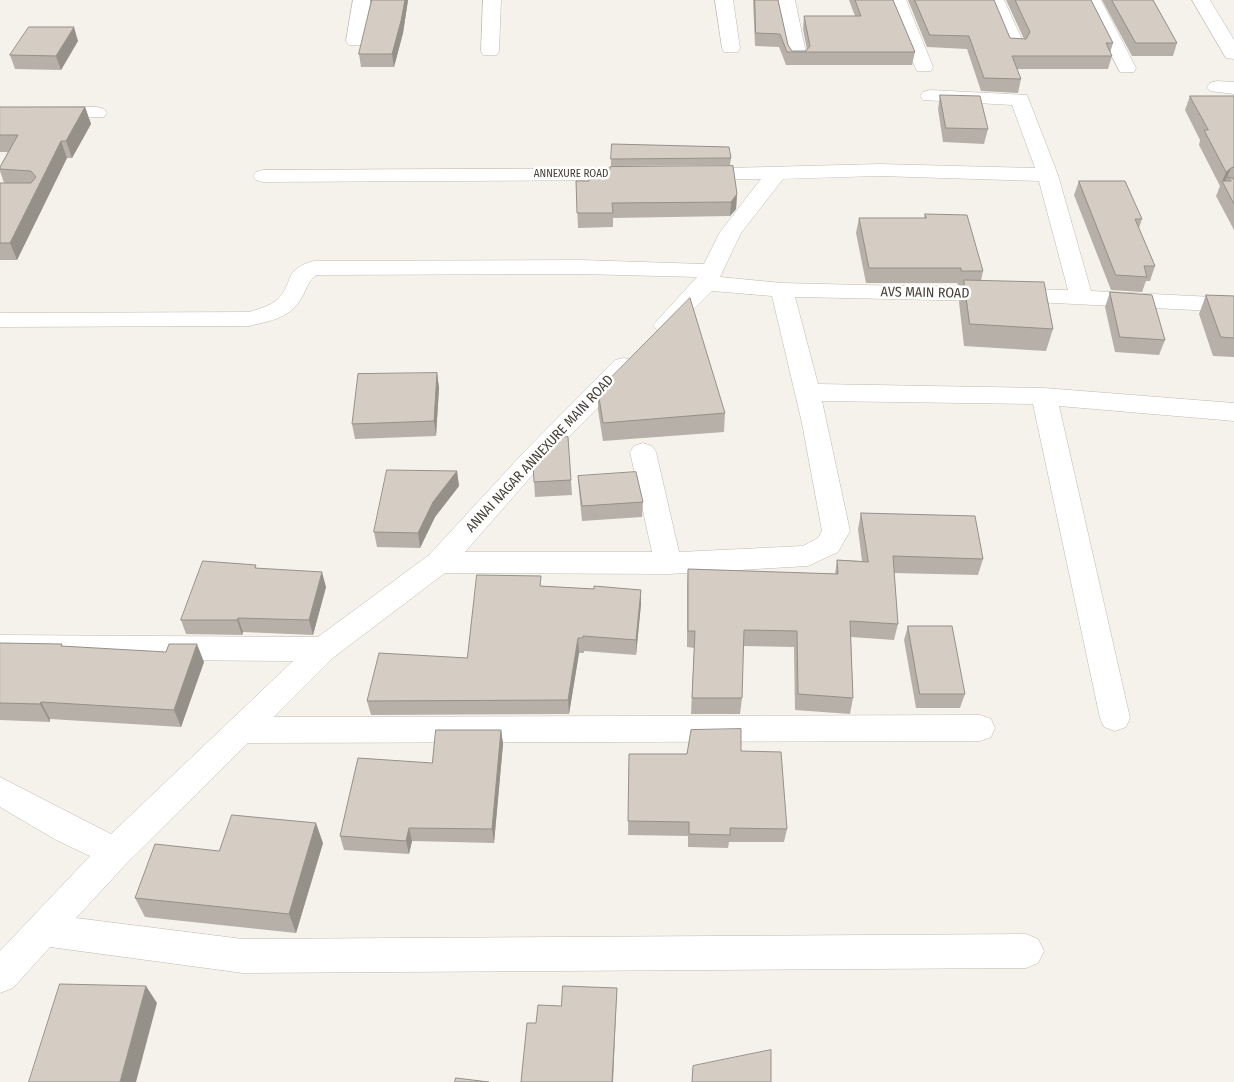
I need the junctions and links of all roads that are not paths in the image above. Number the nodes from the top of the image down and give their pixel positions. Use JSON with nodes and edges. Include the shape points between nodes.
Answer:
{"nodes":[{"id":1,"x":362,"y":0,"type":"edge"},
{"id":2,"x":492,"y":0,"type":"edge"},
{"id":3,"x":724,"y":0,"type":"edge"},
{"id":4,"x":786,"y":0,"type":"edge"},
{"id":5,"x":896,"y":0,"type":"edge"},
{"id":6,"x":995,"y":0,"type":"edge"},
{"id":7,"x":1092,"y":0,"type":"edge"},
{"id":8,"x":1201,"y":0,"type":"edge"},
{"id":9,"x":355,"y":41,"type":"dead end"},
{"id":10,"x":1016,"y":46,"type":"edge"},
{"id":11,"x":731,"y":48,"type":"dead end"},
{"id":12,"x":490,"y":51,"type":"dead end"},
{"id":13,"x":1233,"y":54,"type":"edge"},
{"id":14,"x":798,"y":58,"type":"edge"},
{"id":15,"x":924,"y":67,"type":"dead end"},
{"id":16,"x":1127,"y":68,"type":"dead end"},
{"id":17,"x":930,"y":96,"type":"dead end"},
{"id":18,"x":96,"y":113,"type":"dead end"},
{"id":19,"x":0,"y":114,"type":"edge"},
{"id":20,"x":778,"y":173,"type":"junction"},
{"id":21,"x":1048,"y":175,"type":"junction"},
{"id":22,"x":262,"y":176,"type":"dead end"},
{"id":23,"x":709,"y":277,"type":"junction"},
{"id":24,"x":782,"y":290,"type":"junction"},
{"id":25,"x":1082,"y":298,"type":"junction"},
{"id":26,"x":1234,"y":305,"type":"edge"},
{"id":27,"x":0,"y":320,"type":"edge"},
{"id":28,"x":807,"y":392,"type":"junction"},
{"id":29,"x":1044,"y":396,"type":"junction"},
{"id":30,"x":1234,"y":412,"type":"edge"},
{"id":31,"x":643,"y":452,"type":"dead end"},
{"id":32,"x":439,"y":562,"type":"junction"},
{"id":33,"x":668,"y":563,"type":"junction"},
{"id":34,"x":0,"y":647,"type":"edge"},
{"id":35,"x":324,"y":649,"type":"junction"},
{"id":36,"x":1115,"y":718,"type":"dead end"},
{"id":37,"x":980,"y":728,"type":"dead end"},
{"id":38,"x":240,"y":730,"type":"junction"},
{"id":39,"x":0,"y":791,"type":"edge"},
{"id":40,"x":115,"y":852,"type":"junction"},
{"id":41,"x":42,"y":930,"type":"junction"},
{"id":42,"x":1026,"y":951,"type":"dead end"},
{"id":43,"x":0,"y":976,"type":"edge"}],
"edges":[{"from":1,"to":9,"type":"street"},
{"from":2,"to":12,"type":"street"},
{"from":3,"to":11,"type":"street"},
{"from":4,"to":14,"type":"street"},
{"from":5,"to":15,"type":"street"},
{"from":6,"to":10,"type":"street"},
{"from":7,"to":16,"type":"street"},
{"from":8,"to":13,"type":"street"},
{"from":17,"to":21,"type":"street","via":[[1020,99]]},
{"from":18,"to":19,"type":"street"},
{"from":20,"to":21,"type":"street","name":"ANNEXURE ROAD","via":[[806,170]]},
{"from":20,"to":22,"type":"street","name":"ANNEXURE ROAD"},
{"from":20,"to":23,"type":"street","via":[[731,232]]},
{"from":21,"to":25,"type":"street"},
{"from":23,"to":24,"type":"street","name":"AVS MAIN ROAD"},
{"from":23,"to":27,"type":"street","name":"AVS MAIN ROAD","via":[[581,267],[314,268],[304,272],[294,293],[282,307],[249,319]]},
{"from":23,"to":32,"type":"street","name":"ANNAI NAGAR ANNEXURE MAIN ROAD","via":[[558,432]]},
{"from":24,"to":25,"type":"street","name":"AVS MAIN ROAD"},
{"from":24,"to":28,"type":"street"},
{"from":25,"to":26,"type":"street","name":"AVS MAIN ROAD"},
{"from":28,"to":29,"type":"street"},
{"from":28,"to":33,"type":"street","via":[[836,531],[828,546],[808,556]]},
{"from":29,"to":30,"type":"street"},
{"from":29,"to":36,"type":"street"},
{"from":31,"to":33,"type":"street"},
{"from":32,"to":33,"type":"street"},
{"from":32,"to":35,"type":"street","name":"ANNAI NAGAR ANNEXURE MAIN ROAD"},
{"from":34,"to":35,"type":"street"},
{"from":35,"to":38,"type":"street","name":"ANNAI NAGAR ANNEXURE MAIN ROAD"},
{"from":37,"to":38,"type":"street"},
{"from":38,"to":40,"type":"street","name":"ANNAI NAGAR ANNEXURE MAIN ROAD"},
{"from":39,"to":40,"type":"street","via":[[68,830]]},
{"from":40,"to":41,"type":"street","name":"ANNAI NAGAR ANNEXURE MAIN ROAD"},
{"from":41,"to":42,"type":"street","via":[[243,956]]},
{"from":41,"to":43,"type":"street","name":"ANNAI NAGAR ANNEXURE MAIN ROAD"}]}
